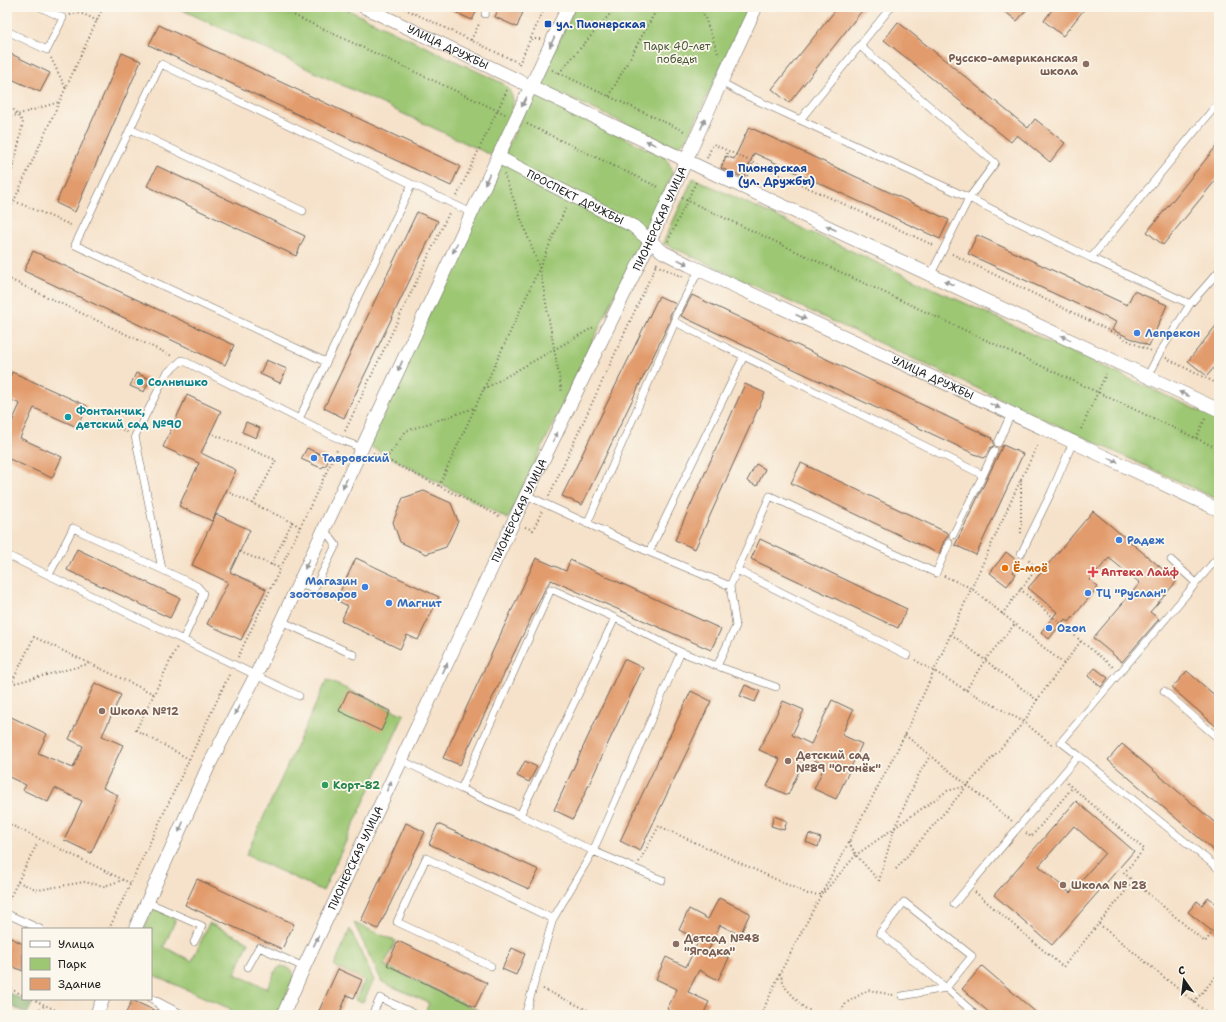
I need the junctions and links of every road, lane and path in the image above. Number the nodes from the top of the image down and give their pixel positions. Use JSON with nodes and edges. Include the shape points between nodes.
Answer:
{"nodes":[{"id":1,"x":40,"y":7,"type":"edge"},
{"id":2,"x":103,"y":7,"type":"edge"},
{"id":3,"x":276,"y":7,"type":"edge"},
{"id":4,"x":364,"y":7,"type":"edge"},
{"id":5,"x":401,"y":7,"type":"edge"},
{"id":6,"x":545,"y":7,"type":"edge"},
{"id":7,"x":568,"y":7,"type":"edge"},
{"id":8,"x":616,"y":7,"type":"edge"},
{"id":9,"x":658,"y":7,"type":"edge"},
{"id":10,"x":701,"y":7,"type":"edge"},
{"id":11,"x":756,"y":7,"type":"edge"},
{"id":12,"x":891,"y":7,"type":"edge"},
{"id":13,"x":486,"y":10,"type":"edge"},
{"id":14,"x":63,"y":18,"type":"junction"},
{"id":15,"x":97,"y":21,"type":"junction"},
{"id":16,"x":7,"y":31,"type":"edge"},
{"id":17,"x":531,"y":39,"type":"junction"},
{"id":18,"x":541,"y":39,"type":"dead end"},
{"id":19,"x":471,"y":40,"type":"junction"},
{"id":20,"x":860,"y":46,"type":"junction"},
{"id":21,"x":47,"y":50,"type":"junction"},
{"id":22,"x":523,"y":56,"type":"junction"},
{"id":23,"x":527,"y":58,"type":"dead end"},
{"id":24,"x":519,"y":63,"type":"junction"},
{"id":25,"x":517,"y":67,"type":"dead end"},
{"id":26,"x":552,"y":70,"type":"dead end"},
{"id":27,"x":559,"y":73,"type":"junction"},
{"id":28,"x":723,"y":77,"type":"junction"},
{"id":29,"x":509,"y":86,"type":"dead end"},
{"id":30,"x":532,"y":86,"type":"junction"},
{"id":31,"x":66,"y":89,"type":"junction"},
{"id":32,"x":609,"y":96,"type":"junction"},
{"id":33,"x":60,"y":102,"type":"junction"},
{"id":34,"x":1219,"y":102,"type":"edge"},
{"id":35,"x":7,"y":105,"type":"edge"},
{"id":36,"x":498,"y":110,"type":"junction"},
{"id":37,"x":18,"y":115,"type":"junction"},
{"id":38,"x":7,"y":118,"type":"edge"},
{"id":39,"x":515,"y":119,"type":"junction"},
{"id":40,"x":800,"y":120,"type":"junction"},
{"id":41,"x":130,"y":130,"type":"junction"},
{"id":42,"x":690,"y":134,"type":"dead end"},
{"id":43,"x":728,"y":151,"type":"dead end"},
{"id":44,"x":498,"y":157,"type":"junction"},
{"id":45,"x":687,"y":160,"type":"junction"},
{"id":46,"x":752,"y":162,"type":"dead end"},
{"id":47,"x":720,"y":169,"type":"dead end"},
{"id":48,"x":745,"y":180,"type":"dead end"},
{"id":49,"x":7,"y":184,"type":"edge"},
{"id":50,"x":412,"y":184,"type":"junction"},
{"id":51,"x":672,"y":193,"type":"junction"},
{"id":52,"x":571,"y":196,"type":"junction"},
{"id":53,"x":7,"y":198,"type":"edge"},
{"id":54,"x":969,"y":198,"type":"junction"},
{"id":55,"x":687,"y":200,"type":"junction"},
{"id":56,"x":14,"y":202,"type":"junction"},
{"id":57,"x":453,"y":204,"type":"junction"},
{"id":58,"x":11,"y":206,"type":"junction"},
{"id":59,"x":7,"y":207,"type":"edge"},
{"id":60,"x":303,"y":211,"type":"dead end"},
{"id":61,"x":472,"y":212,"type":"junction"},
{"id":62,"x":7,"y":216,"type":"edge"},
{"id":63,"x":82,"y":230,"type":"junction"},
{"id":64,"x":650,"y":241,"type":"junction"},
{"id":65,"x":663,"y":252,"type":"junction"},
{"id":66,"x":1091,"y":258,"type":"junction"},
{"id":67,"x":540,"y":269,"type":"junction"},
{"id":68,"x":699,"y":270,"type":"junction"},
{"id":69,"x":1219,"y":271,"type":"edge"},
{"id":70,"x":7,"y":274,"type":"edge"},
{"id":71,"x":932,"y":274,"type":"junction"},
{"id":72,"x":8,"y":279,"type":"edge"},
{"id":73,"x":1190,"y":304,"type":"junction"},
{"id":74,"x":675,"y":322,"type":"junction"},
{"id":75,"x":594,"y":327,"type":"dead end"},
{"id":76,"x":554,"y":350,"type":"junction"},
{"id":77,"x":744,"y":356,"type":"junction"},
{"id":78,"x":182,"y":360,"type":"junction"},
{"id":79,"x":326,"y":362,"type":"junction"},
{"id":80,"x":1106,"y":374,"type":"dead end"},
{"id":81,"x":1147,"y":377,"type":"junction"},
{"id":82,"x":483,"y":389,"type":"junction"},
{"id":83,"x":1219,"y":389,"type":"edge"},
{"id":84,"x":1097,"y":392,"type":"junction"},
{"id":85,"x":562,"y":394,"type":"dead end"},
{"id":86,"x":474,"y":408,"type":"junction"},
{"id":87,"x":1214,"y":408,"type":"edge"},
{"id":88,"x":1011,"y":414,"type":"junction"},
{"id":89,"x":299,"y":418,"type":"junction"},
{"id":90,"x":108,"y":423,"type":"dead end"},
{"id":91,"x":1081,"y":429,"type":"dead end"},
{"id":92,"x":210,"y":433,"type":"dead end"},
{"id":93,"x":135,"y":436,"type":"junction"},
{"id":94,"x":1195,"y":438,"type":"junction"},
{"id":95,"x":341,"y":440,"type":"junction"},
{"id":96,"x":1073,"y":442,"type":"junction"},
{"id":97,"x":998,"y":443,"type":"dead end"},
{"id":98,"x":1038,"y":444,"type":"dead end"},
{"id":99,"x":1219,"y":449,"type":"edge"},
{"id":100,"x":367,"y":450,"type":"junction"},
{"id":101,"x":994,"y":451,"type":"dead end"},
{"id":102,"x":386,"y":459,"type":"junction"},
{"id":103,"x":983,"y":475,"type":"junction"},
{"id":104,"x":439,"y":486,"type":"junction"},
{"id":105,"x":226,"y":491,"type":"dead end"},
{"id":106,"x":526,"y":495,"type":"junction"},
{"id":107,"x":253,"y":504,"type":"junction"},
{"id":108,"x":545,"y":504,"type":"junction"},
{"id":109,"x":1219,"y":510,"type":"edge"},
{"id":110,"x":507,"y":520,"type":"dead end"},
{"id":111,"x":292,"y":522,"type":"junction"},
{"id":112,"x":587,"y":524,"type":"junction"},
{"id":113,"x":519,"y":525,"type":"dead end"},
{"id":114,"x":300,"y":527,"type":"junction"},
{"id":115,"x":953,"y":536,"type":"dead end"},
{"id":116,"x":949,"y":543,"type":"dead end"},
{"id":117,"x":240,"y":552,"type":"dead end"},
{"id":118,"x":649,"y":552,"type":"junction"},
{"id":119,"x":1021,"y":554,"type":"dead end"},
{"id":120,"x":7,"y":555,"type":"edge"},
{"id":121,"x":1219,"y":556,"type":"edge"},
{"id":122,"x":1171,"y":560,"type":"dead end"},
{"id":123,"x":271,"y":565,"type":"junction"},
{"id":124,"x":280,"y":568,"type":"junction"},
{"id":125,"x":162,"y":569,"type":"junction"},
{"id":126,"x":737,"y":570,"type":"junction"},
{"id":127,"x":936,"y":573,"type":"junction"},
{"id":128,"x":49,"y":575,"type":"junction"},
{"id":129,"x":1196,"y":583,"type":"junction"},
{"id":130,"x":730,"y":586,"type":"junction"},
{"id":131,"x":972,"y":588,"type":"junction"},
{"id":132,"x":1020,"y":589,"type":"dead end"},
{"id":133,"x":616,"y":618,"type":"junction"},
{"id":134,"x":281,"y":621,"type":"junction"},
{"id":135,"x":1015,"y":624,"type":"junction"},
{"id":136,"x":951,"y":633,"type":"junction"},
{"id":137,"x":182,"y":640,"type":"junction"},
{"id":138,"x":1081,"y":641,"type":"junction"},
{"id":139,"x":681,"y":652,"type":"junction"},
{"id":140,"x":354,"y":655,"type":"dead end"},
{"id":141,"x":907,"y":655,"type":"joint"},
{"id":142,"x":985,"y":660,"type":"junction"},
{"id":143,"x":91,"y":664,"type":"junction"},
{"id":144,"x":1064,"y":664,"type":"junction"},
{"id":145,"x":234,"y":665,"type":"junction"},
{"id":146,"x":717,"y":666,"type":"junction"},
{"id":147,"x":934,"y":670,"type":"junction"},
{"id":148,"x":1120,"y":673,"type":"junction"},
{"id":149,"x":256,"y":675,"type":"junction"},
{"id":150,"x":7,"y":682,"type":"edge"},
{"id":151,"x":11,"y":684,"type":"junction"},
{"id":152,"x":776,"y":687,"type":"dead end"},
{"id":153,"x":966,"y":690,"type":"junction"},
{"id":154,"x":1164,"y":691,"type":"dead end"},
{"id":155,"x":154,"y":694,"type":"junction"},
{"id":156,"x":299,"y":696,"type":"dead end"},
{"id":157,"x":1037,"y":700,"type":"junction"},
{"id":158,"x":1024,"y":722,"type":"junction"},
{"id":159,"x":905,"y":736,"type":"junction"},
{"id":160,"x":1219,"y":739,"type":"edge"},
{"id":161,"x":1055,"y":747,"type":"dead end"},
{"id":162,"x":1078,"y":755,"type":"junction"},
{"id":163,"x":930,"y":756,"type":"junction"},
{"id":164,"x":189,"y":759,"type":"junction"},
{"id":165,"x":401,"y":760,"type":"junction"},
{"id":166,"x":1071,"y":778,"type":"dead end"},
{"id":167,"x":967,"y":786,"type":"junction"},
{"id":168,"x":1072,"y":788,"type":"junction"},
{"id":169,"x":461,"y":789,"type":"junction"},
{"id":170,"x":520,"y":815,"type":"junction"},
{"id":171,"x":7,"y":823,"type":"edge"},
{"id":172,"x":1019,"y":827,"type":"junction"},
{"id":173,"x":894,"y":829,"type":"junction"},
{"id":174,"x":848,"y":842,"type":"junction"},
{"id":175,"x":37,"y":844,"type":"dead end"},
{"id":176,"x":593,"y":851,"type":"junction"},
{"id":177,"x":856,"y":855,"type":"junction"},
{"id":178,"x":635,"y":869,"type":"junction"},
{"id":179,"x":896,"y":869,"type":"dead end"},
{"id":180,"x":1219,"y":870,"type":"edge"},
{"id":181,"x":123,"y":880,"type":"junction"},
{"id":182,"x":662,"y":880,"type":"dead end"},
{"id":183,"x":1134,"y":881,"type":"junction"},
{"id":184,"x":18,"y":882,"type":"junction"},
{"id":185,"x":130,"y":883,"type":"junction"},
{"id":186,"x":969,"y":887,"type":"junction"},
{"id":187,"x":821,"y":895,"type":"junction"},
{"id":188,"x":147,"y":902,"type":"junction"},
{"id":189,"x":7,"y":903,"type":"edge"},
{"id":190,"x":954,"y":904,"type":"dead end"},
{"id":191,"x":7,"y":914,"type":"edge"},
{"id":192,"x":553,"y":919,"type":"junction"},
{"id":193,"x":1099,"y":924,"type":"junction"},
{"id":194,"x":38,"y":928,"type":"edge"},
{"id":195,"x":109,"y":928,"type":"edge"},
{"id":196,"x":135,"y":928,"type":"edge"},
{"id":197,"x":1219,"y":940,"type":"edge"},
{"id":198,"x":194,"y":942,"type":"dead end"},
{"id":199,"x":491,"y":966,"type":"dead end"},
{"id":200,"x":248,"y":967,"type":"dead end"},
{"id":201,"x":304,"y":967,"type":"junction"},
{"id":202,"x":780,"y":973,"type":"junction"},
{"id":203,"x":1219,"y":973,"type":"edge"},
{"id":204,"x":534,"y":984,"type":"junction"},
{"id":205,"x":7,"y":987,"type":"edge"},
{"id":206,"x":946,"y":988,"type":"junction"},
{"id":207,"x":22,"y":994,"type":"edge"},
{"id":208,"x":902,"y":996,"type":"joint"},
{"id":209,"x":153,"y":999,"type":"edge"},
{"id":210,"x":34,"y":1000,"type":"edge"},
{"id":211,"x":103,"y":1000,"type":"edge"},
{"id":212,"x":1194,"y":1002,"type":"junction"},
{"id":213,"x":45,"y":1005,"type":"junction"},
{"id":214,"x":7,"y":1011,"type":"edge"},
{"id":215,"x":413,"y":1013,"type":"dead end"},
{"id":216,"x":15,"y":1015,"type":"edge"},
{"id":217,"x":34,"y":1015,"type":"edge"},
{"id":218,"x":66,"y":1015,"type":"edge"},
{"id":219,"x":96,"y":1015,"type":"edge"},
{"id":220,"x":165,"y":1015,"type":"edge"},
{"id":221,"x":184,"y":1015,"type":"edge"},
{"id":222,"x":283,"y":1015,"type":"edge"},
{"id":223,"x":372,"y":1015,"type":"edge"},
{"id":224,"x":525,"y":1015,"type":"edge"},
{"id":225,"x":598,"y":1015,"type":"edge"},
{"id":226,"x":761,"y":1015,"type":"edge"},
{"id":227,"x":818,"y":1015,"type":"edge"},
{"id":228,"x":839,"y":1015,"type":"edge"},
{"id":229,"x":976,"y":1015,"type":"edge"},
{"id":230,"x":1210,"y":1015,"type":"edge"}],
"edges":[{"from":1,"to":14,"type":"lane"},
{"from":2,"to":15,"type":"path"},
{"from":3,"to":36,"type":"path"},
{"from":4,"to":30,"type":"street","name":"УЛИЦА ДРУЖБЫ"},
{"from":5,"to":19,"type":"path"},
{"from":6,"to":17,"type":"path"},
{"from":7,"to":30,"type":"street","one_way":true},
{"from":8,"to":27,"type":"path"},
{"from":9,"to":32,"type":"path"},
{"from":10,"to":28,"type":"path"},
{"from":11,"to":28,"type":"street","name":"ПИОНЕРСКАЯ УЛИЦА"},
{"from":12,"to":20,"type":"lane"},
{"from":13,"to":19,"type":"path"},
{"from":14,"to":15,"type":"path","via":[[75,13],[84,14]]},
{"from":14,"to":21,"type":"lane"},
{"from":15,"to":31,"type":"path"},
{"from":16,"to":21,"type":"lane"},
{"from":17,"to":18,"type":"path"},
{"from":17,"to":22,"type":"path"},
{"from":19,"to":24,"type":"path"},
{"from":20,"to":40,"type":"lane"},
{"from":20,"to":54,"type":"lane","via":[[995,163]]},
{"from":21,"to":31,"type":"path"},
{"from":22,"to":23,"type":"path"},
{"from":22,"to":24,"type":"path"},
{"from":24,"to":25,"type":"path"},
{"from":26,"to":27,"type":"path"},
{"from":27,"to":32,"type":"path"},
{"from":28,"to":40,"type":"lane","via":[[743,94]]},
{"from":45,"to":28,"type":"street","name":"ПИОНЕРСКАЯ УЛИЦА","one_way":true},
{"from":29,"to":36,"type":"path"},
{"from":30,"to":39,"type":"street","one_way":true},
{"from":45,"to":30,"type":"street","one_way":true},
{"from":31,"to":33,"type":"path"},
{"from":32,"to":42,"type":"path"},
{"from":33,"to":37,"type":"path"},
{"from":33,"to":56,"type":"path"},
{"from":34,"to":66,"type":"lane"},
{"from":35,"to":37,"type":"path"},
{"from":36,"to":39,"type":"path"},
{"from":36,"to":57,"type":"path"},
{"from":37,"to":38,"type":"path"},
{"from":37,"to":49,"type":"path","via":[[23,122]]},
{"from":39,"to":44,"type":"street"},
{"from":39,"to":51,"type":"path"},
{"from":40,"to":54,"type":"lane"},
{"from":41,"to":50,"type":"lane","via":[[161,64]]},
{"from":41,"to":60,"type":"lane"},
{"from":41,"to":63,"type":"lane"},
{"from":43,"to":47,"type":"path"},
{"from":44,"to":52,"type":"street","name":"ПРОСПЕКТ ДРУЖБЫ"},
{"from":44,"to":61,"type":"street","one_way":true},
{"from":44,"to":67,"type":"path"},
{"from":45,"to":51,"type":"street","name":"ПИОНЕРСКАЯ УЛИЦА"},
{"from":71,"to":45,"type":"street","one_way":true},
{"from":46,"to":48,"type":"path"},
{"from":50,"to":57,"type":"lane"},
{"from":50,"to":79,"type":"lane"},
{"from":51,"to":55,"type":"path"},
{"from":51,"to":64,"type":"street","name":"ПИОНЕРСКАЯ УЛИЦА"},
{"from":52,"to":64,"type":"street","name":"ПРОСПЕКТ ДРУЖБЫ","via":[[633,226]]},
{"from":52,"to":67,"type":"path"},
{"from":53,"to":56,"type":"path"},
{"from":54,"to":66,"type":"lane"},
{"from":54,"to":71,"type":"lane"},
{"from":55,"to":65,"type":"path"},
{"from":55,"to":84,"type":"path"},
{"from":56,"to":58,"type":"path"},
{"from":56,"to":63,"type":"path"},
{"from":57,"to":61,"type":"lane"},
{"from":57,"to":95,"type":"path"},
{"from":58,"to":59,"type":"path"},
{"from":58,"to":62,"type":"path"},
{"from":61,"to":100,"type":"street","one_way":true},
{"from":63,"to":79,"type":"lane","via":[[75,245]]},
{"from":64,"to":65,"type":"street","name":"УЛИЦА ДРУЖБЫ"},
{"from":106,"to":64,"type":"street","name":"ПИОНЕРСКАЯ УЛИЦА","one_way":true},
{"from":65,"to":68,"type":"street","name":"УЛИЦА ДРУЖБЫ","one_way":true},
{"from":65,"to":108,"type":"path"},
{"from":66,"to":73,"type":"lane"},
{"from":67,"to":76,"type":"path"},
{"from":67,"to":82,"type":"path"},
{"from":68,"to":74,"type":"lane","via":[[675,317]]},
{"from":68,"to":88,"type":"street","name":"УЛИЦА ДРУЖБЫ","one_way":true},
{"from":69,"to":73,"type":"lane"},
{"from":70,"to":72,"type":"path"},
{"from":81,"to":71,"type":"street","one_way":true},
{"from":72,"to":78,"type":"path"},
{"from":73,"to":81,"type":"lane"},
{"from":74,"to":77,"type":"lane"},
{"from":74,"to":112,"type":"lane"},
{"from":75,"to":76,"type":"path"},
{"from":76,"to":82,"type":"path"},
{"from":76,"to":85,"type":"path"},
{"from":77,"to":103,"type":"lane"},
{"from":77,"to":118,"type":"lane"},
{"from":78,"to":89,"type":"lane"},
{"from":78,"to":93,"type":"lane","via":[[167,373]]},
{"from":79,"to":89,"type":"lane"},
{"from":80,"to":84,"type":"path"},
{"from":87,"to":81,"type":"street","one_way":true},
{"from":82,"to":86,"type":"path"},
{"from":83,"to":87,"type":"path"},
{"from":84,"to":91,"type":"path"},
{"from":84,"to":94,"type":"path"},
{"from":86,"to":102,"type":"path","via":[[406,431]]},
{"from":86,"to":104,"type":"path"},
{"from":87,"to":94,"type":"path"},
{"from":88,"to":96,"type":"street","name":"УЛИЦА ДРУЖБЫ"},
{"from":88,"to":97,"type":"lane"},
{"from":89,"to":95,"type":"lane"},
{"from":90,"to":93,"type":"path"},
{"from":92,"to":107,"type":"path","via":[[276,460]]},
{"from":93,"to":125,"type":"lane"},
{"from":94,"to":99,"type":"path"},
{"from":95,"to":100,"type":"lane"},
{"from":95,"to":114,"type":"path"},
{"from":96,"to":109,"type":"street","name":"УЛИЦА ДРУЖБЫ","one_way":true},
{"from":96,"to":119,"type":"lane"},
{"from":98,"to":131,"type":"path"},
{"from":100,"to":102,"type":"path"},
{"from":100,"to":134,"type":"street","one_way":true,"via":[[324,529]]},
{"from":101,"to":103,"type":"lane"},
{"from":102,"to":104,"type":"path"},
{"from":103,"to":115,"type":"lane"},
{"from":104,"to":110,"type":"path"},
{"from":105,"to":107,"type":"path"},
{"from":106,"to":108,"type":"lane"},
{"from":165,"to":106,"type":"street","name":"ПИОНЕРСКАЯ УЛИЦА","one_way":true},
{"from":107,"to":111,"type":"path"},
{"from":108,"to":112,"type":"lane"},
{"from":108,"to":113,"type":"path","via":[[533,530]]},
{"from":111,"to":114,"type":"path"},
{"from":111,"to":123,"type":"path"},
{"from":112,"to":118,"type":"lane"},
{"from":114,"to":124,"type":"path"},
{"from":116,"to":127,"type":"lane"},
{"from":117,"to":123,"type":"path"},
{"from":118,"to":130,"type":"lane"},
{"from":120,"to":128,"type":"lane"},
{"from":121,"to":129,"type":"lane"},
{"from":122,"to":129,"type":"lane"},
{"from":123,"to":124,"type":"path"},
{"from":124,"to":145,"type":"path"},
{"from":125,"to":128,"type":"lane","via":[[73,528]]},
{"from":125,"to":137,"type":"lane","via":[[197,586],[203,593]]},
{"from":126,"to":127,"type":"lane","via":[[770,496]]},
{"from":126,"to":130,"type":"lane"},
{"from":126,"to":141,"type":"lane"},
{"from":127,"to":131,"type":"path"},
{"from":128,"to":137,"type":"lane"},
{"from":129,"to":148,"type":"lane"},
{"from":130,"to":146,"type":"lane","via":[[736,626]]},
{"from":131,"to":135,"type":"path"},
{"from":131,"to":136,"type":"path"},
{"from":132,"to":138,"type":"path"},
{"from":133,"to":139,"type":"lane"},
{"from":133,"to":169,"type":"lane","via":[[551,590]]},
{"from":133,"to":170,"type":"lane"},
{"from":134,"to":140,"type":"lane"},
{"from":134,"to":149,"type":"street"},
{"from":135,"to":142,"type":"path"},
{"from":135,"to":144,"type":"path"},
{"from":136,"to":142,"type":"path"},
{"from":136,"to":147,"type":"path"},
{"from":137,"to":145,"type":"lane"},
{"from":137,"to":155,"type":"path"},
{"from":138,"to":144,"type":"path"},
{"from":138,"to":148,"type":"path"},
{"from":139,"to":146,"type":"lane"},
{"from":139,"to":176,"type":"lane"},
{"from":141,"to":147,"type":"path"},
{"from":142,"to":153,"type":"path"},
{"from":142,"to":157,"type":"path"},
{"from":143,"to":151,"type":"path"},
{"from":143,"to":151,"type":"path","via":[[34,637]]},
{"from":143,"to":155,"type":"path"},
{"from":144,"to":157,"type":"path"},
{"from":145,"to":149,"type":"lane"},
{"from":145,"to":164,"type":"path"},
{"from":146,"to":152,"type":"lane"},
{"from":147,"to":153,"type":"path"},
{"from":147,"to":159,"type":"path"},
{"from":148,"to":162,"type":"lane","via":[[1061,742]]},
{"from":149,"to":156,"type":"lane"},
{"from":149,"to":188,"type":"street","one_way":true,"via":[[209,765]]},
{"from":150,"to":151,"type":"path"},
{"from":153,"to":158,"type":"path"},
{"from":154,"to":160,"type":"lane"},
{"from":155,"to":164,"type":"path","via":[[136,730]]},
{"from":157,"to":158,"type":"path"},
{"from":158,"to":161,"type":"path"},
{"from":158,"to":167,"type":"path"},
{"from":159,"to":163,"type":"path"},
{"from":159,"to":174,"type":"path"},
{"from":162,"to":172,"type":"lane"},
{"from":162,"to":180,"type":"lane"},
{"from":163,"to":167,"type":"path"},
{"from":163,"to":173,"type":"path"},
{"from":164,"to":185,"type":"path"},
{"from":165,"to":169,"type":"lane"},
{"from":201,"to":165,"type":"street","name":"ПИОНЕРСКАЯ УЛИЦА","one_way":true},
{"from":166,"to":168,"type":"path","via":[[1067,783]]},
{"from":167,"to":172,"type":"path"},
{"from":167,"to":173,"type":"path","via":[[947,791]]},
{"from":167,"to":179,"type":"path"},
{"from":168,"to":172,"type":"path","via":[[1031,837]]},
{"from":168,"to":183,"type":"path","via":[[1144,849],[1124,873]]},
{"from":169,"to":170,"type":"lane"},
{"from":170,"to":176,"type":"lane"},
{"from":171,"to":181,"type":"path"},
{"from":172,"to":186,"type":"lane"},
{"from":173,"to":177,"type":"path"},
{"from":173,"to":177,"type":"path","via":[[879,881]]},
{"from":174,"to":177,"type":"path"},
{"from":174,"to":187,"type":"path"},
{"from":175,"to":184,"type":"path"},
{"from":176,"to":178,"type":"lane"},
{"from":176,"to":192,"type":"lane"},
{"from":177,"to":187,"type":"path"},
{"from":178,"to":182,"type":"lane"},
{"from":178,"to":187,"type":"path","via":[[659,826],[808,894]]},
{"from":181,"to":184,"type":"path","via":[[104,886],[84,882],[38,890]]},
{"from":181,"to":185,"type":"path"},
{"from":183,"to":193,"type":"path"},
{"from":183,"to":197,"type":"path","via":[[1205,942],[1212,934]]},
{"from":184,"to":189,"type":"path"},
{"from":185,"to":195,"type":"path"},
{"from":186,"to":190,"type":"lane"},
{"from":186,"to":193,"type":"path","via":[[1063,967]]},
{"from":187,"to":202,"type":"path"},
{"from":188,"to":196,"type":"street"},
{"from":188,"to":198,"type":"lane","via":[[202,926]]},
{"from":191,"to":194,"type":"lane"},
{"from":192,"to":199,"type":"lane","via":[[426,858],[397,922]]},
{"from":192,"to":204,"type":"lane"},
{"from":193,"to":212,"type":"path"},
{"from":200,"to":201,"type":"lane","via":[[259,948]]},
{"from":201,"to":222,"type":"street","name":"ПИОНЕРСКАЯ УЛИЦА"},
{"from":202,"to":226,"type":"path"},
{"from":202,"to":227,"type":"path","via":[[786,987],[803,1007]]},
{"from":203,"to":212,"type":"path"},
{"from":204,"to":224,"type":"lane"},
{"from":204,"to":225,"type":"path"},
{"from":205,"to":207,"type":"path"},
{"from":206,"to":206,"type":"lane","via":[[972,956],[904,902],[880,933]]},
{"from":206,"to":208,"type":"lane"},
{"from":206,"to":229,"type":"lane"},
{"from":208,"to":228,"type":"path","via":[[868,990],[846,1003]]},
{"from":209,"to":220,"type":"lane"},
{"from":209,"to":221,"type":"lane"},
{"from":210,"to":213,"type":"path"},
{"from":211,"to":219,"type":"street"},
{"from":212,"to":230,"type":"path"},
{"from":213,"to":217,"type":"path"},
{"from":213,"to":218,"type":"path"},
{"from":214,"to":216,"type":"lane"},
{"from":215,"to":223,"type":"lane","via":[[380,998]]}]}
